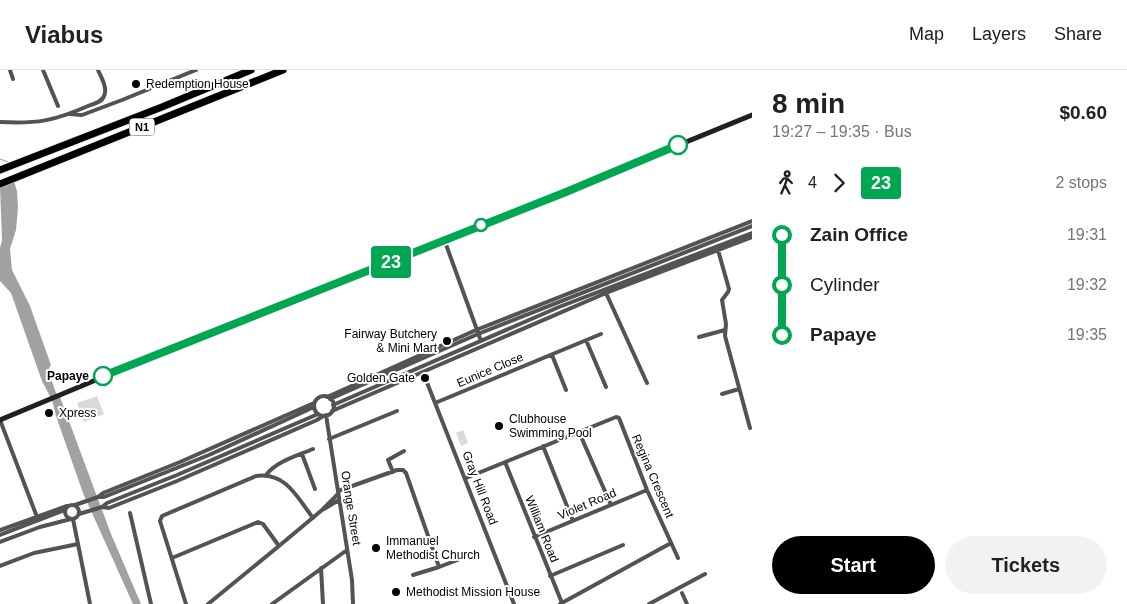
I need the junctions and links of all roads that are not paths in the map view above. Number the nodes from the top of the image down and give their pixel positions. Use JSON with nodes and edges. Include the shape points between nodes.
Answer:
{"nodes":[{"id":1,"x":10,"y":70,"type":"edge"},
{"id":2,"x":50,"y":70,"type":"edge"},
{"id":3,"x":98,"y":70,"type":"edge"},
{"id":4,"x":196,"y":70,"type":"edge"},
{"id":5,"x":251,"y":70,"type":"edge"},
{"id":6,"x":283,"y":70,"type":"edge"},
{"id":7,"x":43,"y":72,"type":"edge"},
{"id":8,"x":13,"y":79,"type":"dead end"},
{"id":9,"x":58,"y":106,"type":"dead end"},
{"id":10,"x":68,"y":114,"type":"junction"},
{"id":11,"x":752,"y":115,"type":"edge"},
{"id":12,"x":0,"y":122,"type":"edge"},
{"id":13,"x":0,"y":170,"type":"edge"},
{"id":14,"x":0,"y":184,"type":"edge"},
{"id":15,"x":752,"y":221,"type":"edge"},
{"id":16,"x":752,"y":226,"type":"edge"},
{"id":17,"x":752,"y":232,"type":"edge"},
{"id":18,"x":752,"y":237,"type":"edge"},
{"id":19,"x":444,"y":239,"type":"junction"},
{"id":20,"x":718,"y":250,"type":"junction"},
{"id":21,"x":606,"y":293,"type":"junction"},
{"id":22,"x":725,"y":330,"type":"junction"},
{"id":23,"x":477,"y":332,"type":"junction"},
{"id":24,"x":600,"y":334,"type":"dead end"},
{"id":25,"x":699,"y":337,"type":"dead end"},
{"id":26,"x":481,"y":340,"type":"junction"},
{"id":27,"x":586,"y":340,"type":"junction"},
{"id":28,"x":552,"y":354,"type":"junction"},
{"id":29,"x":423,"y":370,"type":"junction"},
{"id":30,"x":646,"y":383,"type":"dead end"},
{"id":31,"x":606,"y":387,"type":"dead end"},
{"id":32,"x":739,"y":389,"type":"junction"},
{"id":33,"x":566,"y":390,"type":"dead end"},
{"id":34,"x":722,"y":394,"type":"dead end"},
{"id":35,"x":329,"y":398,"type":"junction"},
{"id":36,"x":435,"y":403,"type":"junction"},
{"id":37,"x":314,"y":405,"type":"junction"},
{"id":38,"x":333,"y":408,"type":"junction"},
{"id":39,"x":397,"y":411,"type":"dead end"},
{"id":40,"x":322,"y":415,"type":"junction"},
{"id":41,"x":0,"y":420,"type":"edge"},
{"id":42,"x":750,"y":428,"type":"dead end"},
{"id":43,"x":579,"y":432,"type":"junction"},
{"id":44,"x":329,"y":439,"type":"junction"},
{"id":45,"x":543,"y":446,"type":"junction"},
{"id":46,"x":313,"y":449,"type":"dead end"},
{"id":47,"x":404,"y":451,"type":"dead end"},
{"id":48,"x":302,"y":454,"type":"junction"},
{"id":49,"x":505,"y":462,"type":"junction"},
{"id":50,"x":393,"y":472,"type":"junction"},
{"id":51,"x":266,"y":474,"type":"junction"},
{"id":52,"x":466,"y":478,"type":"junction"},
{"id":53,"x":315,"y":489,"type":"dead end"},
{"id":54,"x":647,"y":490,"type":"junction"},
{"id":55,"x":338,"y":492,"type":"junction"},
{"id":56,"x":339,"y":500,"type":"junction"},
{"id":57,"x":75,"y":505,"type":"junction"},
{"id":58,"x":611,"y":505,"type":"junction"},
{"id":59,"x":66,"y":508,"type":"junction"},
{"id":60,"x":322,"y":510,"type":"junction"},
{"id":61,"x":130,"y":513,"type":"dead end"},
{"id":62,"x":79,"y":514,"type":"junction"},
{"id":63,"x":37,"y":517,"type":"junction"},
{"id":64,"x":313,"y":518,"type":"junction"},
{"id":65,"x":72,"y":519,"type":"junction"},
{"id":66,"x":573,"y":521,"type":"junction"},
{"id":67,"x":0,"y":530,"type":"edge"},
{"id":68,"x":0,"y":535,"type":"edge"},
{"id":69,"x":534,"y":537,"type":"junction"},
{"id":70,"x":0,"y":542,"type":"edge"},
{"id":71,"x":671,"y":543,"type":"junction"},
{"id":72,"x":78,"y":544,"type":"junction"},
{"id":73,"x":624,"y":545,"type":"dead end"},
{"id":74,"x":279,"y":546,"type":"junction"},
{"id":75,"x":347,"y":550,"type":"junction"},
{"id":76,"x":468,"y":556,"type":"dead end"},
{"id":77,"x":172,"y":558,"type":"junction"},
{"id":78,"x":678,"y":558,"type":"dead end"},
{"id":79,"x":0,"y":566,"type":"edge"},
{"id":80,"x":439,"y":567,"type":"junction"},
{"id":81,"x":321,"y":568,"type":"junction"},
{"id":82,"x":705,"y":574,"type":"dead end"},
{"id":83,"x":413,"y":575,"type":"dead end"},
{"id":84,"x":550,"y":576,"type":"junction"},
{"id":85,"x":682,"y":593,"type":"dead end"},
{"id":86,"x":90,"y":604,"type":"edge"},
{"id":87,"x":151,"y":604,"type":"edge"},
{"id":88,"x":186,"y":604,"type":"edge"},
{"id":89,"x":208,"y":604,"type":"edge"},
{"id":90,"x":272,"y":604,"type":"edge"},
{"id":91,"x":323,"y":604,"type":"edge"},
{"id":92,"x":353,"y":604,"type":"edge"},
{"id":93,"x":514,"y":604,"type":"edge"},
{"id":94,"x":561,"y":604,"type":"edge"},
{"id":95,"x":649,"y":604,"type":"edge"},
{"id":96,"x":686,"y":604,"type":"edge"}],
"edges":[{"from":1,"to":8,"type":"street"},
{"from":2,"to":7,"type":"street"},
{"from":3,"to":10,"type":"street","via":[[105,93],[101,101]]},
{"from":4,"to":10,"type":"street","via":[[82,115]]},
{"from":5,"to":13,"type":"highway","number":"N1"},
{"from":6,"to":14,"type":"highway","number":"N1"},
{"from":7,"to":9,"type":"street"},
{"from":10,"to":12,"type":"street","via":[[25,124]]},
{"from":11,"to":19,"type":"main road"},
{"from":15,"to":23,"type":"street"},
{"from":16,"to":23,"type":"street"},
{"from":17,"to":26,"type":"street"},
{"from":18,"to":20,"type":"street"},
{"from":19,"to":23,"type":"street"},
{"from":19,"to":41,"type":"main road"},
{"from":20,"to":21,"type":"street"},
{"from":20,"to":22,"type":"street","via":[[729,289],[722,300]]},
{"from":21,"to":29,"type":"street"},
{"from":21,"to":30,"type":"street"},
{"from":22,"to":25,"type":"street"},
{"from":22,"to":32,"type":"street"},
{"from":23,"to":26,"type":"street"},
{"from":23,"to":35,"type":"street"},
{"from":24,"to":27,"type":"street","name":"Eunice Close"},
{"from":26,"to":38,"type":"street"},
{"from":27,"to":28,"type":"street","name":"Eunice Close"},
{"from":27,"to":31,"type":"street"},
{"from":28,"to":33,"type":"street"},
{"from":28,"to":36,"type":"street","name":"Eunice Close"},
{"from":29,"to":36,"type":"street","name":"Gray Hill Road"},
{"from":29,"to":38,"type":"street"},
{"from":32,"to":34,"type":"street"},
{"from":32,"to":42,"type":"street"},
{"from":35,"to":37,"type":"street","via":[[318,398]]},
{"from":35,"to":38,"type":"street"},
{"from":36,"to":52,"type":"street","name":"Gray Hill Road"},
{"from":37,"to":40,"type":"street"},
{"from":37,"to":57,"type":"street"},
{"from":38,"to":40,"type":"street"},
{"from":39,"to":44,"type":"street"},
{"from":40,"to":44,"type":"street","name":"Orange Street"},
{"from":40,"to":62,"type":"street","via":[[177,481],[109,508],[102,506]]},
{"from":41,"to":63,"type":"street"},
{"from":43,"to":45,"type":"street"},
{"from":43,"to":54,"type":"street","name":"Regina Crescent","via":[[619,418]]},
{"from":43,"to":58,"type":"street"},
{"from":44,"to":55,"type":"street","name":"Orange Street"},
{"from":45,"to":49,"type":"street"},
{"from":45,"to":66,"type":"street"},
{"from":46,"to":48,"type":"street"},
{"from":47,"to":50,"type":"street","via":[[388,460]]},
{"from":48,"to":51,"type":"street","via":[[271,468]]},
{"from":48,"to":53,"type":"street"},
{"from":49,"to":52,"type":"street"},
{"from":49,"to":69,"type":"street","name":"William Road"},
{"from":50,"to":55,"type":"street"},
{"from":50,"to":80,"type":"street","via":[[403,470],[406,473]]},
{"from":51,"to":64,"type":"street","via":[[284,482]]},
{"from":51,"to":77,"type":"street","via":[[162,516],[160,521]]},
{"from":52,"to":93,"type":"street","name":"Gray Hill Road"},
{"from":54,"to":58,"type":"street","name":"Violet Road"},
{"from":54,"to":71,"type":"street","name":"Regina Crescent"},
{"from":55,"to":56,"type":"street","name":"Orange Street"},
{"from":55,"to":60,"type":"street"},
{"from":56,"to":60,"type":"street"},
{"from":56,"to":75,"type":"street","name":"Orange Street"},
{"from":57,"to":59,"type":"street"},
{"from":57,"to":62,"type":"street"},
{"from":58,"to":66,"type":"street","name":"Violet Road"},
{"from":59,"to":63,"type":"street"},
{"from":59,"to":65,"type":"street","via":[[67,517]]},
{"from":59,"to":68,"type":"street"},
{"from":60,"to":64,"type":"street"},
{"from":61,"to":87,"type":"street"},
{"from":62,"to":65,"type":"street"},
{"from":63,"to":67,"type":"street"},
{"from":64,"to":74,"type":"street"},
{"from":65,"to":70,"type":"street"},
{"from":65,"to":72,"type":"street"},
{"from":66,"to":69,"type":"street","name":"Violet Road"},
{"from":69,"to":84,"type":"street","name":"William Road"},
{"from":71,"to":78,"type":"street","name":"Regina Crescent"},
{"from":71,"to":94,"type":"street"},
{"from":72,"to":79,"type":"street","via":[[34,553]]},
{"from":72,"to":86,"type":"street"},
{"from":73,"to":84,"type":"street"},
{"from":74,"to":77,"type":"street","via":[[258,522]]},
{"from":74,"to":89,"type":"street"},
{"from":75,"to":81,"type":"street"},
{"from":75,"to":92,"type":"street","name":"Orange Street"},
{"from":76,"to":80,"type":"street"},
{"from":77,"to":88,"type":"street"},
{"from":80,"to":83,"type":"street"},
{"from":81,"to":90,"type":"street"},
{"from":81,"to":91,"type":"street"},
{"from":82,"to":95,"type":"street"},
{"from":84,"to":94,"type":"street","name":"William Road"},
{"from":85,"to":96,"type":"street"}]}
